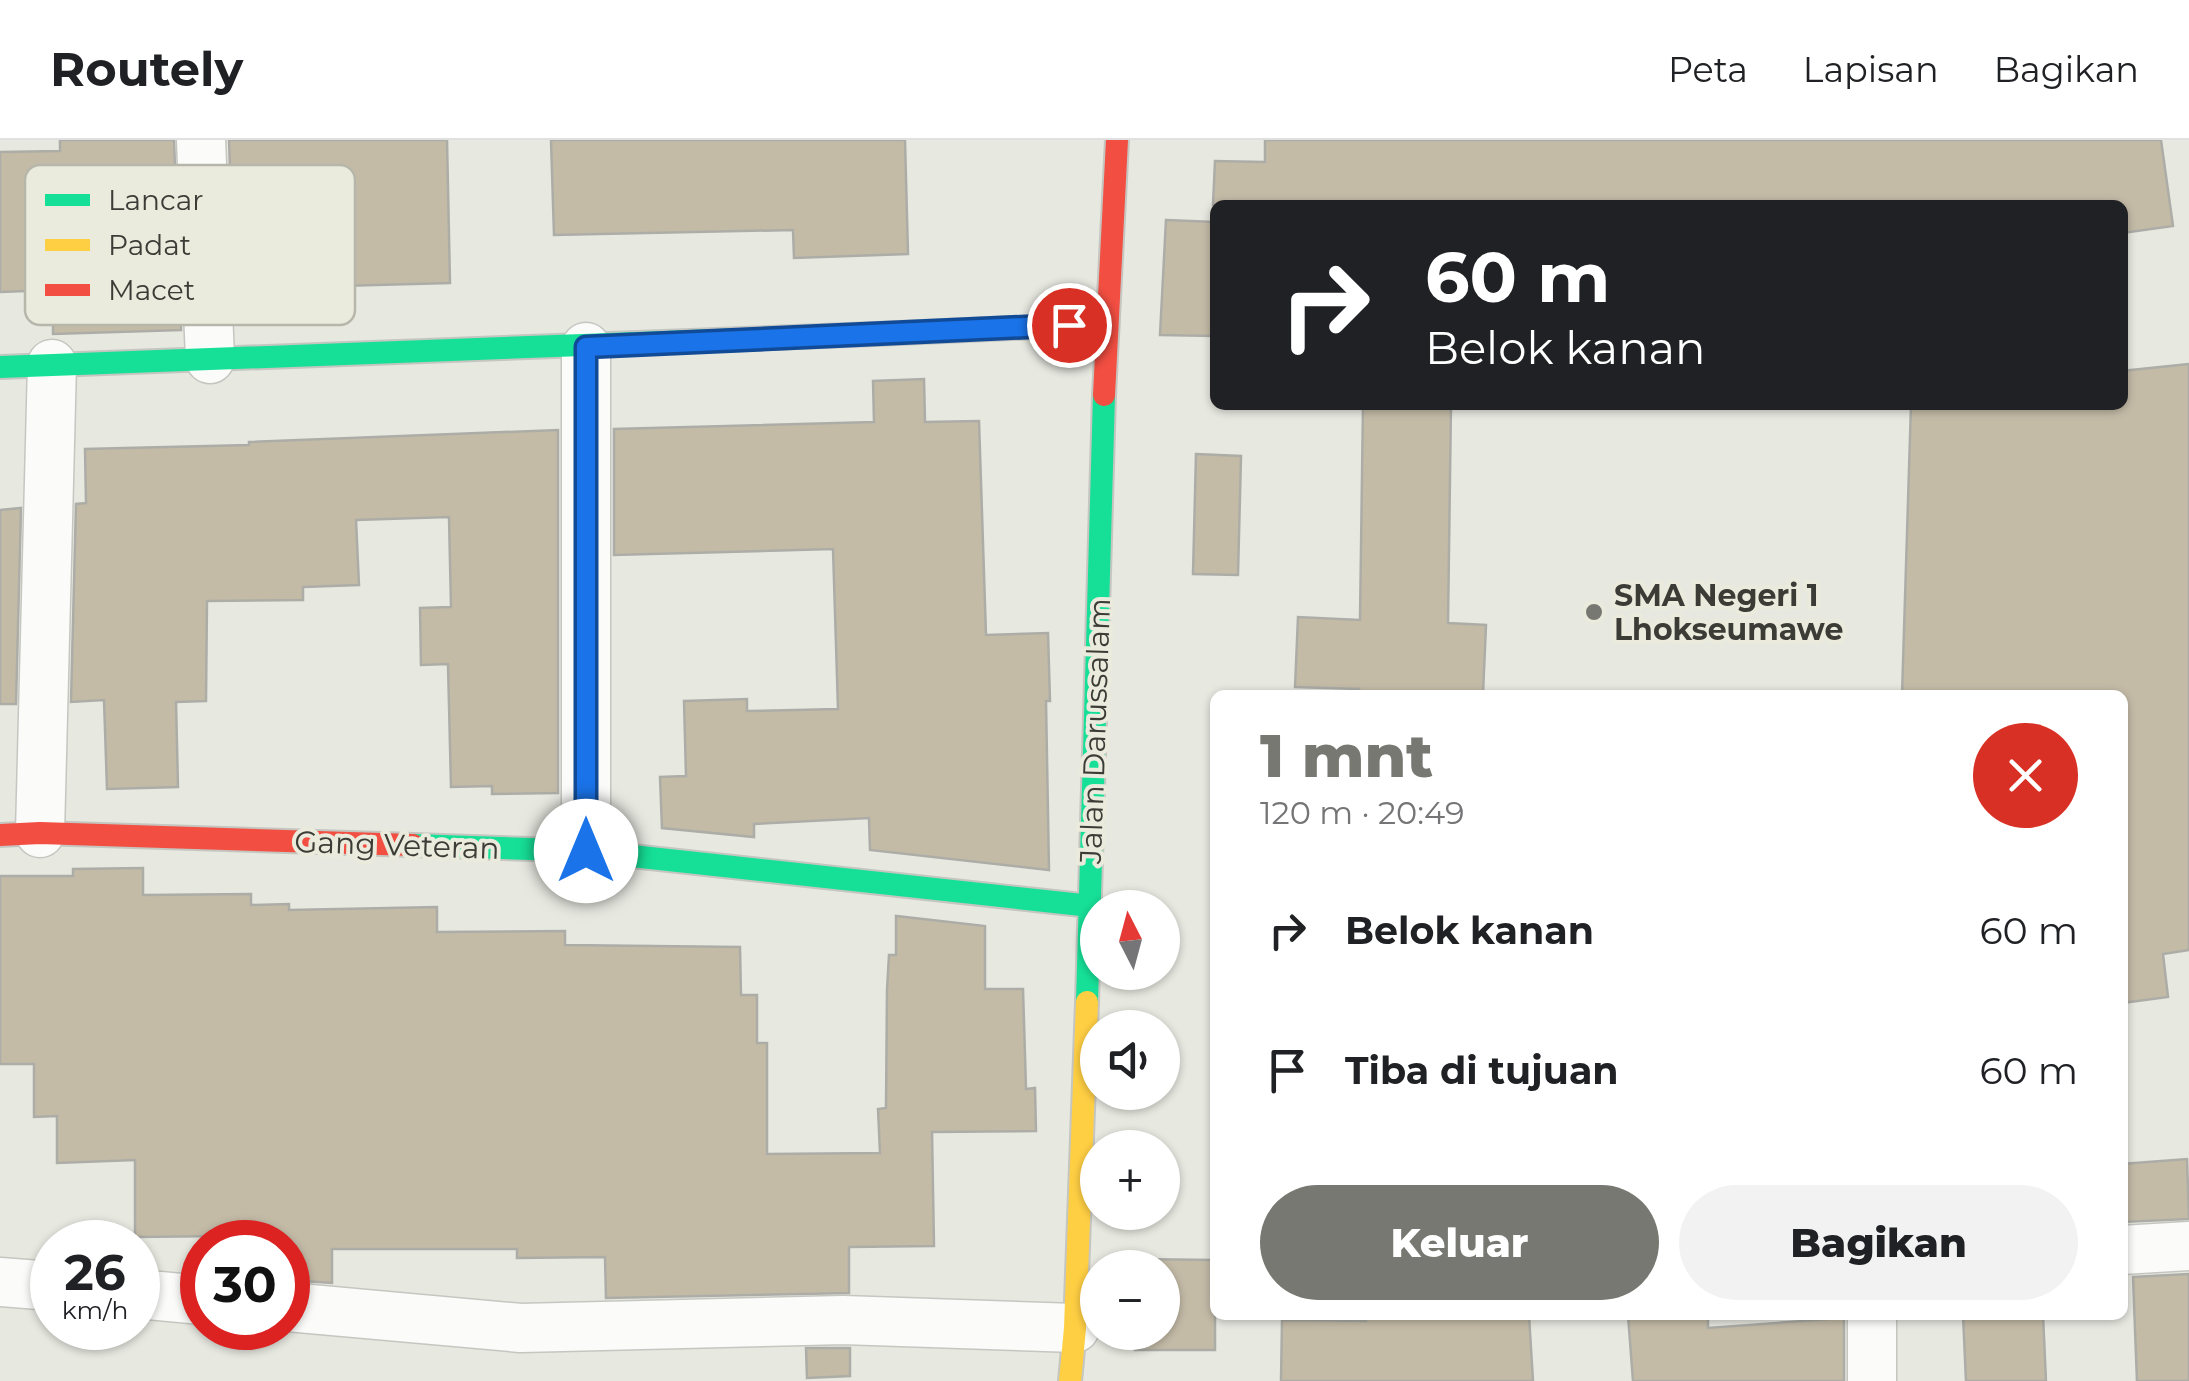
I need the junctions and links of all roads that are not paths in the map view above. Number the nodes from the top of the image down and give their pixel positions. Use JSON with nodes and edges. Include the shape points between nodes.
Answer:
{"nodes":[{"id":1,"x":201,"y":140,"type":"edge"},
{"id":2,"x":1116,"y":140,"type":"edge"},
{"id":3,"x":202,"y":165,"type":"edge"},
{"id":4,"x":1106,"y":324,"type":"junction"},
{"id":5,"x":209,"y":325,"type":"edge"},
{"id":6,"x":586,"y":347,"type":"junction"},
{"id":7,"x":210,"y":359,"type":"junction"},
{"id":8,"x":52,"y":364,"type":"junction"},
{"id":9,"x":0,"y":367,"type":"edge"},
{"id":10,"x":20,"y":834,"type":"edge"},
{"id":11,"x":586,"y":851,"type":"junction"},
{"id":12,"x":1091,"y":890,"type":"edge"},
{"id":13,"x":1080,"y":905,"type":"edge"},
{"id":14,"x":1088,"y":990,"type":"edge"},
{"id":15,"x":2189,"y":1246,"type":"edge"},
{"id":16,"x":2128,"y":1250,"type":"edge"},
{"id":17,"x":0,"y":1282,"type":"edge"},
{"id":18,"x":30,"y":1284,"type":"edge"},
{"id":19,"x":310,"y":1309,"type":"edge"},
{"id":20,"x":1872,"y":1320,"type":"edge"},
{"id":21,"x":1075,"y":1328,"type":"junction"},
{"id":22,"x":1070,"y":1381,"type":"edge"},
{"id":23,"x":1872,"y":1381,"type":"edge"}],
"edges":[{"from":1,"to":3,"type":"street"},
{"from":2,"to":4,"type":"street","name":"Jalan Darussalam"},
{"from":4,"to":6,"type":"street"},
{"from":4,"to":12,"type":"street","name":"Jalan Darussalam"},
{"from":5,"to":7,"type":"street"},
{"from":6,"to":7,"type":"street"},
{"from":6,"to":11,"type":"street"},
{"from":7,"to":8,"type":"street"},
{"from":8,"to":9,"type":"street"},
{"from":8,"to":10,"type":"street"},
{"from":10,"to":11,"type":"street","name":"Gang Veteran"},
{"from":11,"to":13,"type":"street","name":"Gang Veteran"},
{"from":14,"to":21,"type":"street","name":"Jalan Darussalam"},
{"from":15,"to":16,"type":"street"},
{"from":17,"to":18,"type":"street"},
{"from":19,"to":21,"type":"street","via":[[522,1328],[843,1320]]},
{"from":20,"to":23,"type":"street"},
{"from":21,"to":22,"type":"street","name":"Jalan Darussalam"}]}
